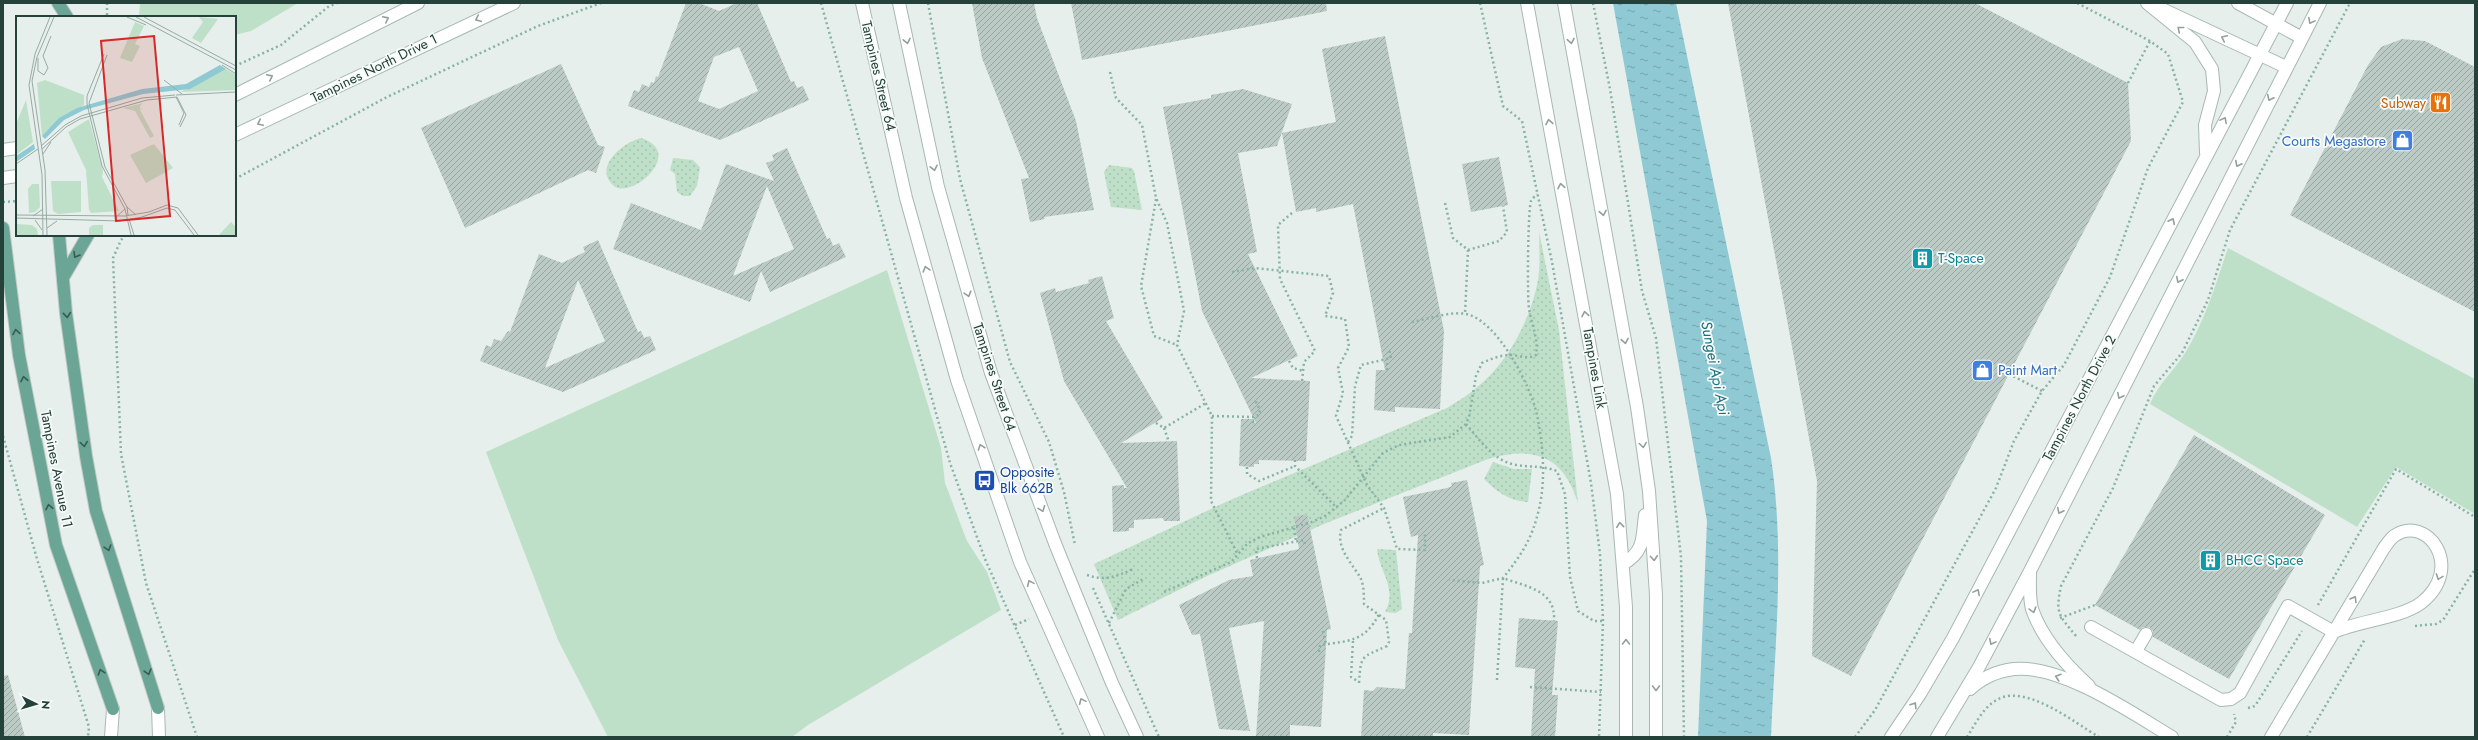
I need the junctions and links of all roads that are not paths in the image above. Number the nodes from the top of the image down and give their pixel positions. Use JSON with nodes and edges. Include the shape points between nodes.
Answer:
{"nodes":[{"id":1,"x":57,"y":3,"type":"edge"},
{"id":2,"x":418,"y":3,"type":"edge"},
{"id":3,"x":514,"y":3,"type":"edge"},
{"id":4,"x":899,"y":3,"type":"edge"},
{"id":5,"x":1527,"y":3,"type":"edge"},
{"id":6,"x":1564,"y":3,"type":"edge"},
{"id":7,"x":2148,"y":3,"type":"edge"},
{"id":8,"x":2238,"y":3,"type":"edge"},
{"id":9,"x":2287,"y":3,"type":"edge"},
{"id":10,"x":2320,"y":3,"type":"edge"},
{"id":11,"x":862,"y":4,"type":"edge"},
{"id":12,"x":57,"y":16,"type":"edge"},
{"id":13,"x":66,"y":16,"type":"edge"},
{"id":14,"x":2276,"y":24,"type":"junction"},
{"id":15,"x":2302,"y":38,"type":"junction"},
{"id":16,"x":2259,"y":55,"type":"junction"},
{"id":17,"x":2286,"y":67,"type":"junction"},
{"id":18,"x":236,"y":94,"type":"edge"},
{"id":19,"x":236,"y":135,"type":"edge"},
{"id":20,"x":16,"y":148,"type":"edge"},
{"id":21,"x":3,"y":150,"type":"edge"},
{"id":22,"x":2206,"y":154,"type":"junction"},
{"id":23,"x":16,"y":176,"type":"edge"},
{"id":24,"x":3,"y":178,"type":"edge"},
{"id":25,"x":3,"y":228,"type":"edge"},
{"id":26,"x":59,"y":236,"type":"edge"},
{"id":27,"x":87,"y":236,"type":"edge"},
{"id":28,"x":64,"y":276,"type":"junction"},
{"id":29,"x":3,"y":297,"type":"edge"},
{"id":30,"x":12,"y":309,"type":"junction"},
{"id":31,"x":1649,"y":491,"type":"junction"},
{"id":32,"x":1624,"y":564,"type":"junction"},
{"id":33,"x":2030,"y":571,"type":"junction"},
{"id":34,"x":2091,"y":627,"type":"dead end"},
{"id":35,"x":2334,"y":632,"type":"junction"},
{"id":36,"x":2146,"y":634,"type":"dead end"},
{"id":37,"x":2136,"y":651,"type":"junction"},
{"id":38,"x":2094,"y":691,"type":"junction"},
{"id":39,"x":1962,"y":695,"type":"junction"},
{"id":40,"x":158,"y":708,"type":"joint"},
{"id":41,"x":113,"y":709,"type":"joint"},
{"id":42,"x":111,"y":737,"type":"edge"},
{"id":43,"x":159,"y":737,"type":"edge"},
{"id":44,"x":1098,"y":737,"type":"edge"},
{"id":45,"x":1137,"y":737,"type":"edge"},
{"id":46,"x":1626,"y":737,"type":"edge"},
{"id":47,"x":1656,"y":737,"type":"edge"},
{"id":48,"x":1891,"y":737,"type":"edge"},
{"id":49,"x":1937,"y":737,"type":"edge"},
{"id":50,"x":2172,"y":737,"type":"edge"},
{"id":51,"x":2271,"y":737,"type":"edge"}],
"edges":[{"from":1,"to":12,"type":"main road"},
{"from":1,"to":13,"type":"main road"},
{"from":18,"to":2,"type":"street","one_way":true},
{"from":3,"to":19,"type":"street","name":"Tampines North Drive 1","one_way":true},
{"from":4,"to":45,"type":"street","name":"Tampines Street 64","one_way":true,"via":[[938,187],[991,373],[1056,546]]},
{"from":32,"to":5,"type":"street","name":"Tampines Link","one_way":true,"via":[[1616,494],[1596,374]]},
{"from":6,"to":31,"type":"street","one_way":true,"via":[[1637,407]]},
{"from":16,"to":7,"type":"street","one_way":true},
{"from":22,"to":7,"type":"street","one_way":true,"via":[[2206,125],[2214,91],[2212,69],[2195,42]]},
{"from":8,"to":14,"type":"street"},
{"from":9,"to":14,"type":"street","name":"Tampines North Drive 2"},
{"from":10,"to":15,"type":"street","one_way":true},
{"from":44,"to":11,"type":"street","name":"Tampines Street 64","one_way":true,"via":[[1020,562],[957,380],[906,198]]},
{"from":14,"to":15,"type":"street"},
{"from":14,"to":16,"type":"street","name":"Tampines North Drive 2"},
{"from":15,"to":17,"type":"street"},
{"from":16,"to":17,"type":"street"},
{"from":22,"to":16,"type":"street","name":"Tampines North Drive 2","one_way":true},
{"from":17,"to":33,"type":"street","one_way":true},
{"from":20,"to":21,"type":"street"},
{"from":48,"to":22,"type":"street","name":"Tampines North Drive 2","one_way":true,"via":[[1953,638]]},
{"from":23,"to":24,"type":"street"},
{"from":25,"to":30,"type":"main road","name":"Tampines Avenue 11"},
{"from":26,"to":28,"type":"main road"},
{"from":27,"to":28,"type":"main road","one_way":true},
{"from":28,"to":40,"type":"main road","one_way":true,"via":[[86,456],[96,511]]},
{"from":29,"to":30,"type":"main road"},
{"from":41,"to":30,"type":"main road","name":"Tampines Avenue 11","one_way":true,"via":[[56,545]]},
{"from":31,"to":32,"type":"street","via":[[1641,542],[1636,556]]},
{"from":31,"to":47,"type":"street","one_way":true,"via":[[1656,595]]},
{"from":46,"to":32,"type":"street","name":"Tampines Link","one_way":true},
{"from":33,"to":38,"type":"street","one_way":true,"via":[[2032,608],[2039,626],[2072,670]]},
{"from":33,"to":39,"type":"street","one_way":true},
{"from":34,"to":37,"type":"street"},
{"from":35,"to":35,"type":"street","one_way":true,"via":[[2384,548],[2394,536],[2407,531],[2421,533],[2433,541],[2441,553],[2442,571],[2431,594],[2419,604],[2405,610],[2346,626]]},
{"from":35,"to":37,"type":"street","via":[[2288,606],[2240,693],[2231,699],[2221,700]]},
{"from":35,"to":51,"type":"street"},
{"from":36,"to":37,"type":"street"},
{"from":38,"to":39,"type":"street","one_way":true,"via":[[2036,670],[2014,669],[1980,680]]},
{"from":38,"to":50,"type":"street"},
{"from":39,"to":49,"type":"street"},
{"from":40,"to":43,"type":"street"},
{"from":41,"to":42,"type":"street"}]}
